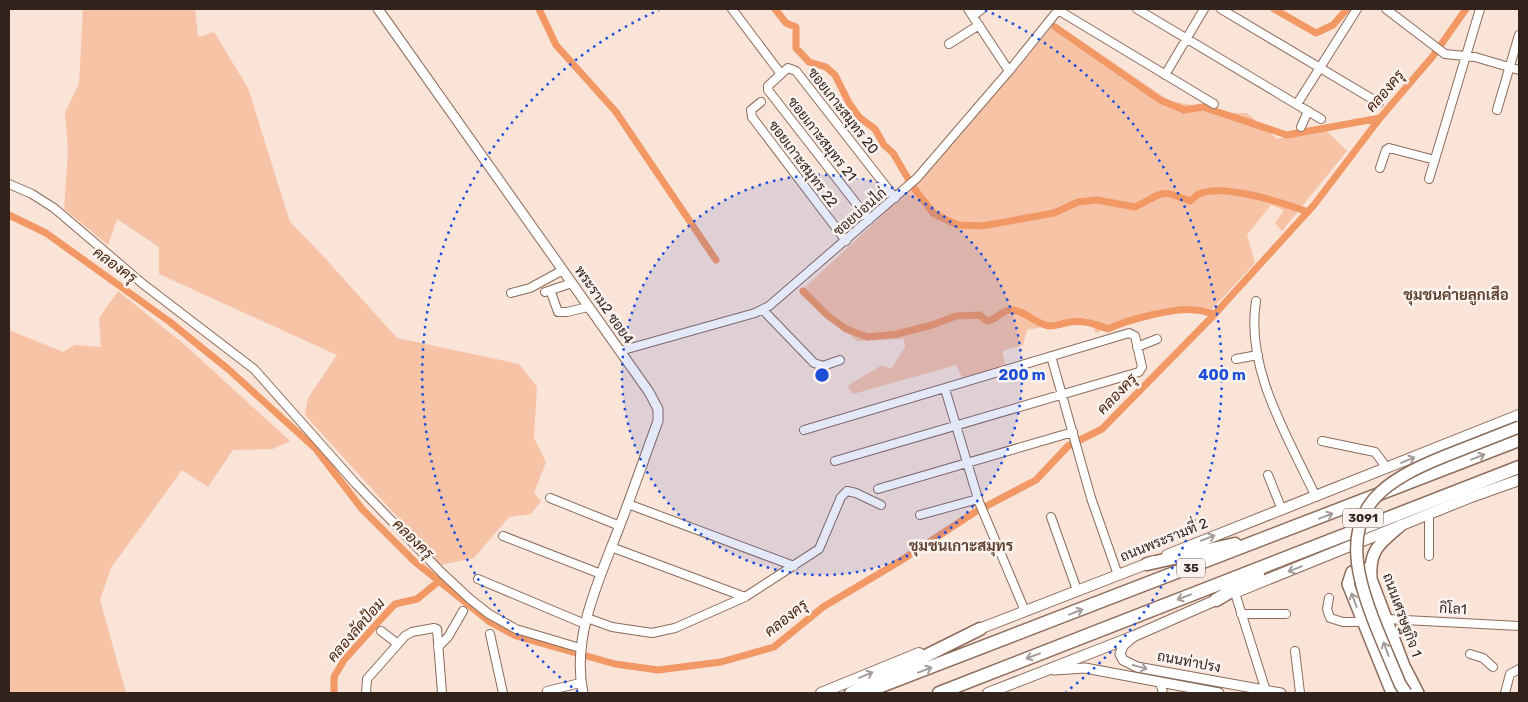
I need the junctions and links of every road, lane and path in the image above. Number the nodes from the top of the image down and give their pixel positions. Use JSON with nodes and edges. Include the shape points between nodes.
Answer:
{"nodes":[{"id":1,"x":378,"y":9,"type":"edge"},
{"id":2,"x":732,"y":9,"type":"edge"},
{"id":3,"x":982,"y":9,"type":"edge"},
{"id":4,"x":1058,"y":9,"type":"edge"},
{"id":5,"x":1137,"y":9,"type":"edge"},
{"id":6,"x":1204,"y":9,"type":"edge"},
{"id":7,"x":1221,"y":9,"type":"edge"},
{"id":8,"x":1357,"y":9,"type":"edge"},
{"id":9,"x":1386,"y":9,"type":"edge"},
{"id":10,"x":1480,"y":9,"type":"edge"},
{"id":11,"x":970,"y":12,"type":"edge"},
{"id":12,"x":979,"y":25,"type":"junction"},
{"id":13,"x":1519,"y":35,"type":"edge"},
{"id":14,"x":1187,"y":39,"type":"junction"},
{"id":15,"x":949,"y":44,"type":"dead end"},
{"id":16,"x":1466,"y":57,"type":"junction"},
{"id":17,"x":1320,"y":67,"type":"junction"},
{"id":18,"x":1510,"y":68,"type":"junction"},
{"id":19,"x":1519,"y":70,"type":"edge"},
{"id":20,"x":1009,"y":71,"type":"junction"},
{"id":21,"x":782,"y":74,"type":"junction"},
{"id":22,"x":1164,"y":75,"type":"junction"},
{"id":23,"x":761,"y":102,"type":"dead end"},
{"id":24,"x":1379,"y":103,"type":"dead end"},
{"id":25,"x":1214,"y":104,"type":"dead end"},
{"id":26,"x":1297,"y":104,"type":"junction"},
{"id":27,"x":1497,"y":110,"type":"dead end"},
{"id":28,"x":1308,"y":111,"type":"junction"},
{"id":29,"x":1321,"y":119,"type":"dead end"},
{"id":30,"x":1301,"y":127,"type":"dead end"},
{"id":31,"x":1435,"y":160,"type":"junction"},
{"id":32,"x":1380,"y":168,"type":"dead end"},
{"id":33,"x":1429,"y":179,"type":"dead end"},
{"id":34,"x":9,"y":184,"type":"edge"},
{"id":35,"x":895,"y":198,"type":"junction"},
{"id":36,"x":869,"y":220,"type":"junction"},
{"id":37,"x":846,"y":241,"type":"junction"},
{"id":38,"x":563,"y":270,"type":"junction"},
{"id":39,"x":572,"y":283,"type":"junction"},
{"id":40,"x":511,"y":293,"type":"dead end"},
{"id":41,"x":1256,"y":301,"type":"dead end"},
{"id":42,"x":588,"y":307,"type":"junction"},
{"id":43,"x":763,"y":310,"type":"junction"},
{"id":44,"x":1157,"y":339,"type":"dead end"},
{"id":45,"x":1137,"y":347,"type":"junction"},
{"id":46,"x":620,"y":351,"type":"junction"},
{"id":47,"x":1258,"y":355,"type":"junction"},
{"id":48,"x":1051,"y":356,"type":"junction"},
{"id":49,"x":1236,"y":359,"type":"dead end"},
{"id":50,"x":840,"y":360,"type":"dead end"},
{"id":51,"x":945,"y":388,"type":"junction"},
{"id":52,"x":1063,"y":394,"type":"junction"},
{"id":53,"x":1519,"y":415,"type":"edge"},
{"id":54,"x":957,"y":426,"type":"junction"},
{"id":55,"x":1519,"y":427,"type":"edge"},
{"id":56,"x":804,"y":430,"type":"dead end"},
{"id":57,"x":1073,"y":434,"type":"junction"},
{"id":58,"x":1519,"y":440,"type":"edge"},
{"id":59,"x":1322,"y":441,"type":"dead end"},
{"id":60,"x":834,"y":461,"type":"dead end"},
{"id":61,"x":968,"y":463,"type":"junction"},
{"id":62,"x":1519,"y":467,"type":"edge"},
{"id":63,"x":1387,"y":468,"type":"junction"},
{"id":64,"x":1268,"y":475,"type":"dead end"},
{"id":65,"x":1519,"y":480,"type":"edge"},
{"id":66,"x":878,"y":489,"type":"dead end"},
{"id":67,"x":1316,"y":497,"type":"junction"},
{"id":68,"x":550,"y":498,"type":"dead end"},
{"id":69,"x":979,"y":500,"type":"junction"},
{"id":70,"x":628,"y":504,"type":"junction"},
{"id":71,"x":881,"y":504,"type":"dead end"},
{"id":72,"x":1282,"y":510,"type":"junction"},
{"id":73,"x":1429,"y":514,"type":"junction"},
{"id":74,"x":920,"y":515,"type":"dead end"},
{"id":75,"x":1052,"y":516,"type":"dead end"},
{"id":76,"x":620,"y":526,"type":"junction"},
{"id":77,"x":1400,"y":526,"type":"junction"},
{"id":78,"x":1299,"y":527,"type":"junction"},
{"id":79,"x":503,"y":536,"type":"dead end"},
{"id":80,"x":611,"y":547,"type":"junction"},
{"id":81,"x":1294,"y":554,"type":"junction"},
{"id":82,"x":1429,"y":556,"type":"dead end"},
{"id":83,"x":1147,"y":564,"type":"junction"},
{"id":84,"x":794,"y":566,"type":"junction"},
{"id":85,"x":601,"y":574,"type":"junction"},
{"id":86,"x":1118,"y":575,"type":"junction"},
{"id":87,"x":478,"y":579,"type":"dead end"},
{"id":88,"x":1371,"y":579,"type":"junction"},
{"id":89,"x":1077,"y":590,"type":"junction"},
{"id":90,"x":1235,"y":593,"type":"junction"},
{"id":91,"x":745,"y":597,"type":"junction"},
{"id":92,"x":1329,"y":598,"type":"dead end"},
{"id":93,"x":1216,"y":600,"type":"junction"},
{"id":94,"x":1025,"y":610,"type":"junction"},
{"id":95,"x":463,"y":611,"type":"dead end"},
{"id":96,"x":1241,"y":614,"type":"junction"},
{"id":97,"x":1286,"y":614,"type":"dead end"},
{"id":98,"x":1386,"y":619,"type":"junction"},
{"id":99,"x":586,"y":621,"type":"junction"},
{"id":100,"x":1362,"y":622,"type":"junction"},
{"id":101,"x":1519,"y":626,"type":"edge"},
{"id":102,"x":980,"y":629,"type":"junction"},
{"id":103,"x":381,"y":631,"type":"dead end"},
{"id":104,"x":490,"y":634,"type":"dead end"},
{"id":105,"x":1134,"y":636,"type":"junction"},
{"id":106,"x":398,"y":644,"type":"junction"},
{"id":107,"x":438,"y":647,"type":"junction"},
{"id":108,"x":580,"y":649,"type":"junction"},
{"id":109,"x":1295,"y":651,"type":"dead end"},
{"id":110,"x":1470,"y":654,"type":"dead end"},
{"id":111,"x":1493,"y":667,"type":"dead end"},
{"id":112,"x":1519,"y":669,"type":"edge"},
{"id":113,"x":1047,"y":671,"type":"junction"},
{"id":114,"x":1385,"y":678,"type":"junction"},
{"id":115,"x":1160,"y":682,"type":"junction"},
{"id":116,"x":580,"y":683,"type":"junction"},
{"id":117,"x":547,"y":691,"type":"dead end"},
{"id":118,"x":1266,"y":691,"type":"junction"},
{"id":119,"x":366,"y":693,"type":"edge"},
{"id":120,"x":442,"y":693,"type":"edge"},
{"id":121,"x":504,"y":693,"type":"edge"},
{"id":122,"x":583,"y":693,"type":"edge"},
{"id":123,"x":821,"y":693,"type":"edge"},
{"id":124,"x":851,"y":693,"type":"edge"},
{"id":125,"x":863,"y":693,"type":"edge"},
{"id":126,"x":938,"y":693,"type":"edge"},
{"id":127,"x":988,"y":693,"type":"edge"},
{"id":128,"x":1163,"y":693,"type":"edge"},
{"id":129,"x":1219,"y":693,"type":"edge"},
{"id":130,"x":1281,"y":693,"type":"edge"},
{"id":131,"x":1300,"y":693,"type":"edge"},
{"id":132,"x":1387,"y":693,"type":"edge"},
{"id":133,"x":1392,"y":693,"type":"edge"},
{"id":134,"x":1406,"y":693,"type":"edge"},
{"id":135,"x":1418,"y":693,"type":"edge"},
{"id":136,"x":1505,"y":693,"type":"edge"}],
"edges":[{"from":1,"to":38,"type":"street","name":"พระราม2 ซอย4"},
{"from":2,"to":21,"type":"street"},
{"from":3,"to":11,"type":"street"},
{"from":4,"to":20,"type":"street","name":"ซอยบ่อนไก่"},
{"from":4,"to":22,"type":"street"},
{"from":5,"to":14,"type":"street"},
{"from":6,"to":14,"type":"street"},
{"from":7,"to":17,"type":"street"},
{"from":8,"to":17,"type":"street"},
{"from":9,"to":16,"type":"street","via":[[1445,54]]},
{"from":10,"to":16,"type":"street"},
{"from":11,"to":12,"type":"street"},
{"from":12,"to":15,"type":"street"},
{"from":12,"to":20,"type":"street"},
{"from":13,"to":18,"type":"street"},
{"from":14,"to":22,"type":"street"},
{"from":14,"to":26,"type":"street"},
{"from":16,"to":18,"type":"street"},
{"from":16,"to":31,"type":"street"},
{"from":17,"to":24,"type":"street"},
{"from":17,"to":26,"type":"street"},
{"from":18,"to":19,"type":"street"},
{"from":18,"to":27,"type":"street"},
{"from":20,"to":35,"type":"street","name":"ซอยบ่อนไก่","via":[[917,178]]},
{"from":21,"to":35,"type":"street","name":"ซอยเกาะสมุทร 20","via":[[788,68],[796,71]]},
{"from":21,"to":36,"type":"street","name":"ซอยเกาะสมุทร 21","via":[[768,86],[768,90]]},
{"from":22,"to":25,"type":"street"},
{"from":23,"to":37,"type":"street","name":"ซอยเกาะสมุทร 22","via":[[751,110],[752,117]]},
{"from":26,"to":28,"type":"street"},
{"from":28,"to":29,"type":"street"},
{"from":28,"to":30,"type":"street"},
{"from":31,"to":32,"type":"street","via":[[1389,148]]},
{"from":31,"to":33,"type":"street"},
{"from":34,"to":108,"type":"street","via":[[54,208],[143,284],[254,369],[356,484],[470,599],[516,629]]},
{"from":35,"to":36,"type":"street","name":"ซอยบ่อนไก่"},
{"from":36,"to":37,"type":"street","name":"ซอยบ่อนไก่"},
{"from":37,"to":43,"type":"street","name":"ซอยบ่อนไก่"},
{"from":38,"to":39,"type":"street","name":"พระราม2 ซอย4"},
{"from":38,"to":40,"type":"street","via":[[530,288]]},
{"from":39,"to":42,"type":"street","name":"พระราม2 ซอย4"},
{"from":39,"to":42,"type":"street","via":[[548,294],[558,312]]},
{"from":41,"to":47,"type":"street","via":[[1253,323]]},
{"from":42,"to":46,"type":"street","name":"พระราม2 ซอย4"},
{"from":43,"to":46,"type":"street","name":"ซอยบ่อนไก่"},
{"from":43,"to":50,"type":"street","via":[[814,363],[823,366]]},
{"from":44,"to":45,"type":"street"},
{"from":45,"to":48,"type":"street","via":[[1135,336],[1129,334]]},
{"from":45,"to":52,"type":"street","via":[[1142,367],[1138,372]]},
{"from":46,"to":70,"type":"street","name":"พระราม2 ซอย4","via":[[654,398],[658,409],[658,421]]},
{"from":47,"to":49,"type":"street"},
{"from":47,"to":67,"type":"street","via":[[1268,391]]},
{"from":48,"to":51,"type":"street"},
{"from":48,"to":52,"type":"street"},
{"from":51,"to":54,"type":"street"},
{"from":51,"to":56,"type":"street"},
{"from":52,"to":54,"type":"street"},
{"from":52,"to":57,"type":"street"},
{"from":63,"to":53,"type":"main road","name":"ถนนพระรามที่ 2","number":"35","one_way":true},
{"from":54,"to":60,"type":"street"},
{"from":54,"to":61,"type":"street"},
{"from":134,"to":55,"type":"main road","number":"3091","one_way":true,"bridge":true,"via":[[1389,658],[1360,579],[1356,556],[1363,517],[1378,493],[1401,476]]},
{"from":57,"to":61,"type":"street"},
{"from":57,"to":86,"type":"street"},
{"from":78,"to":58,"type":"highway","number":"35","one_way":true},
{"from":59,"to":63,"type":"street","via":[[1374,452]]},
{"from":61,"to":66,"type":"street"},
{"from":61,"to":69,"type":"street"},
{"from":62,"to":81,"type":"highway","number":"35"},
{"from":63,"to":67,"type":"main road","name":"ถนนพระรามที่ 2","number":"35"},
{"from":64,"to":72,"type":"street"},
{"from":65,"to":73,"type":"main road"},
{"from":67,"to":72,"type":"main road","name":"ถนนพระรามที่ 2","number":"35"},
{"from":68,"to":76,"type":"street"},
{"from":69,"to":74,"type":"street"},
{"from":69,"to":94,"type":"street"},
{"from":70,"to":76,"type":"street","name":"พระราม2 ซอย4"},
{"from":70,"to":84,"type":"street"},
{"from":71,"to":84,"type":"street","via":[[851,491],[844,493],[819,548]]},
{"from":83,"to":72,"type":"main road","name":"ถนนพระรามที่ 2","number":"35","one_way":true},
{"from":73,"to":77,"type":"main road"},
{"from":73,"to":82,"type":"street"},
{"from":75,"to":89,"type":"street"},
{"from":76,"to":80,"type":"street","name":"พระราม2 ซอย4"},
{"from":77,"to":88,"type":"main road","name":"ถนนเศรษฐกิจ 1","via":[[1374,550],[1370,564]]},
{"from":77,"to":90,"type":"main road","one_way":true},
{"from":78,"to":83,"type":"highway"},
{"from":125,"to":78,"type":"highway","number":"35","one_way":true},
{"from":79,"to":85,"type":"street"},
{"from":80,"to":85,"type":"street","name":"พระราม2 ซอย4"},
{"from":80,"to":91,"type":"street"},
{"from":81,"to":93,"type":"highway"},
{"from":81,"to":126,"type":"highway","number":"35","one_way":true},
{"from":83,"to":86,"type":"main road","name":"ถนนพระรามที่ 2","number":"35"},
{"from":84,"to":91,"type":"street"},
{"from":85,"to":99,"type":"street","name":"พระราม2 ซอย4"},
{"from":86,"to":89,"type":"main road","name":"ถนนพระรามที่ 2","number":"35"},
{"from":87,"to":99,"type":"street"},
{"from":88,"to":98,"type":"main road","name":"ถนนเศรษฐกิจ 1"},
{"from":100,"to":88,"type":"main road","one_way":true,"via":[[1350,590],[1349,577],[1362,568]]},
{"from":89,"to":94,"type":"main road","name":"ถนนพระรามที่ 2","number":"35"},
{"from":90,"to":93,"type":"main road"},
{"from":90,"to":96,"type":"street"},
{"from":91,"to":99,"type":"street","via":[[675,628],[652,633]]},
{"from":92,"to":100,"type":"street","via":[[1330,618]]},
{"from":93,"to":105,"type":"main road"},
{"from":94,"to":102,"type":"main road","name":"ถนนพระรามที่ 2","number":"35"},
{"from":95,"to":107,"type":"street","via":[[448,637]]},
{"from":96,"to":97,"type":"street"},
{"from":96,"to":118,"type":"street"},
{"from":98,"to":101,"type":"street","name":"กิโล1"},
{"from":98,"to":135,"type":"main road","name":"ถนนเศรษฐกิจ 1"},
{"from":99,"to":108,"type":"street","name":"พระราม2 ซอย4"},
{"from":100,"to":114,"type":"main road"},
{"from":123,"to":102,"type":"main road","name":"ถนนพระรามที่ 2","number":"35","one_way":true},
{"from":102,"to":124,"type":"highway"},
{"from":103,"to":106,"type":"street"},
{"from":104,"to":121,"type":"street"},
{"from":105,"to":113,"type":"main road"},
{"from":105,"to":118,"type":"street","name":"ถนนท่าปรง","one_way":true,"via":[[1123,646],[1120,654],[1128,664]]},
{"from":106,"to":107,"type":"street","via":[[412,632],[434,628]]},
{"from":106,"to":119,"type":"street","via":[[367,679]]},
{"from":107,"to":120,"type":"street"},
{"from":108,"to":116,"type":"street","name":"พระราม2 ซอย4"},
{"from":109,"to":131,"type":"street"},
{"from":110,"to":111,"type":"street","via":[[1483,658]]},
{"from":112,"to":136,"type":"street","via":[[1510,674]]},
{"from":113,"to":115,"type":"street","name":"ถนนท่าปรง","via":[[1085,668]]},
{"from":113,"to":127,"type":"main road"},
{"from":114,"to":132,"type":"street"},
{"from":114,"to":133,"type":"main road"},
{"from":115,"to":128,"type":"street"},
{"from":115,"to":129,"type":"street","name":"ถนนท่าปรง"},
{"from":116,"to":117,"type":"street"},
{"from":116,"to":122,"type":"street"},
{"from":118,"to":130,"type":"street","name":"ถนนท่าปรง"}]}
